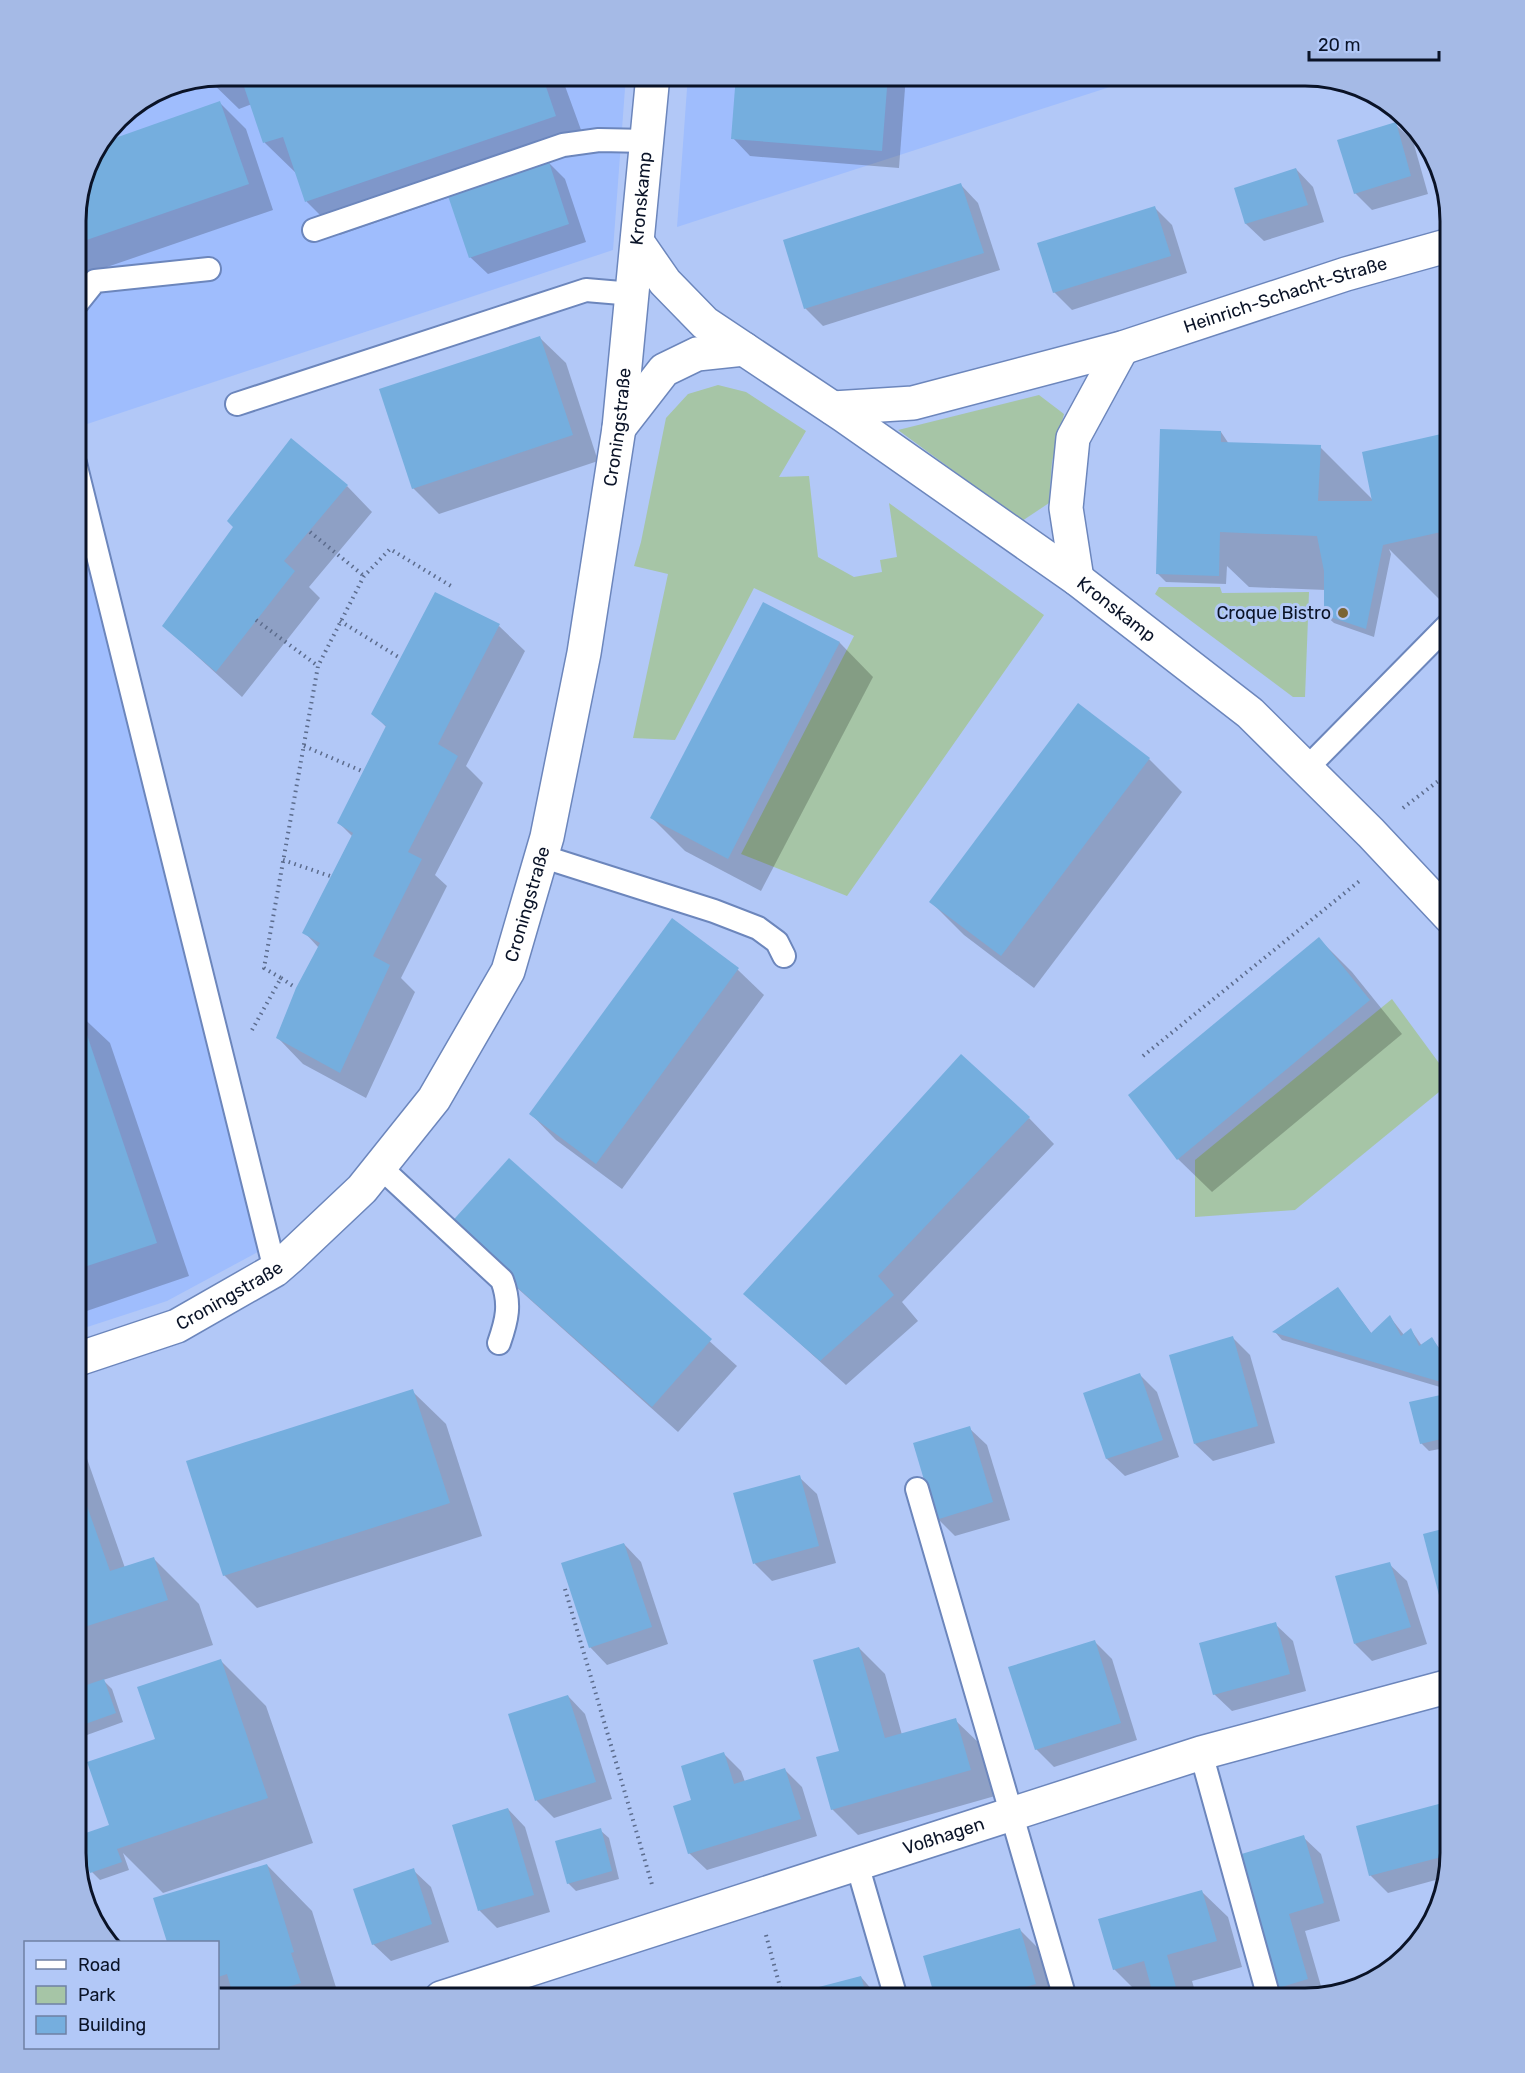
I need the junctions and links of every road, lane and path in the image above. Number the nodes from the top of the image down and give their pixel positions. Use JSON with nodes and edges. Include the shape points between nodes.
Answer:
{"nodes":[{"id":1,"x":652,"y":86,"type":"edge"},
{"id":2,"x":648,"y":141,"type":"junction"},
{"id":3,"x":314,"y":230,"type":"dead end"},
{"id":4,"x":638,"y":243,"type":"junction"},
{"id":5,"x":1440,"y":248,"type":"edge"},
{"id":6,"x":208,"y":269,"type":"dead end"},
{"id":7,"x":86,"y":292,"type":"edge"},
{"id":8,"x":633,"y":294,"type":"junction"},
{"id":9,"x":1122,"y":348,"type":"junction"},
{"id":10,"x":744,"y":349,"type":"junction"},
{"id":11,"x":237,"y":404,"type":"dead end"},
{"id":12,"x":833,"y":408,"type":"junction"},
{"id":13,"x":620,"y":428,"type":"junction"},
{"id":14,"x":86,"y":507,"type":"edge"},
{"id":15,"x":310,"y":532,"type":"dead end"},
{"id":16,"x":364,"y":576,"type":"junction"},
{"id":17,"x":1077,"y":579,"type":"junction"},
{"id":18,"x":451,"y":586,"type":"dead end"},
{"id":19,"x":256,"y":620,"type":"dead end"},
{"id":20,"x":340,"y":621,"type":"junction"},
{"id":21,"x":1440,"y":633,"type":"edge"},
{"id":22,"x":400,"y":658,"type":"dead end"},
{"id":23,"x":318,"y":666,"type":"junction"},
{"id":24,"x":304,"y":746,"type":"junction"},
{"id":25,"x":1306,"y":769,"type":"junction"},
{"id":26,"x":364,"y":772,"type":"dead end"},
{"id":27,"x":1440,"y":782,"type":"edge"},
{"id":28,"x":1381,"y":844,"type":"junction"},
{"id":29,"x":541,"y":856,"type":"junction"},
{"id":30,"x":283,"y":860,"type":"junction"},
{"id":31,"x":330,"y":876,"type":"dead end"},
{"id":32,"x":1440,"y":906,"type":"edge"},
{"id":33,"x":784,"y":956,"type":"dead end"},
{"id":34,"x":281,"y":978,"type":"junction"},
{"id":35,"x":296,"y":988,"type":"dead end"},
{"id":36,"x":251,"y":1031,"type":"dead end"},
{"id":37,"x":1143,"y":1056,"type":"dead end"},
{"id":38,"x":380,"y":1167,"type":"junction"},
{"id":39,"x":275,"y":1270,"type":"junction"},
{"id":40,"x":499,"y":1343,"type":"dead end"},
{"id":41,"x":85,"y":1357,"type":"edge"},
{"id":42,"x":917,"y":1489,"type":"dead end"},
{"id":43,"x":565,"y":1589,"type":"dead end"},
{"id":44,"x":1440,"y":1689,"type":"edge"},
{"id":45,"x":1201,"y":1753,"type":"junction"},
{"id":46,"x":1011,"y":1814,"type":"junction"},
{"id":47,"x":857,"y":1864,"type":"junction"},
{"id":48,"x":755,"y":1897,"type":"junction"},
{"id":49,"x":664,"y":1926,"type":"junction"},
{"id":50,"x":474,"y":1987,"type":"edge"},
{"id":51,"x":780,"y":1988,"type":"edge"},
{"id":52,"x":893,"y":1988,"type":"edge"},
{"id":53,"x":1062,"y":1988,"type":"edge"},
{"id":54,"x":1266,"y":1988,"type":"edge"}],
"edges":[{"from":1,"to":2,"type":"street","name":"Kronskamp"},
{"from":2,"to":3,"type":"lane","via":[[599,140],[563,146]]},
{"from":2,"to":4,"type":"street","name":"Kronskamp"},
{"from":4,"to":8,"type":"street","name":"Croningstraße"},
{"from":4,"to":10,"type":"street","name":"Kronskamp","via":[[665,282],[705,323]]},
{"from":5,"to":9,"type":"street","name":"Heinrich-Schacht-Straße","via":[[1346,274]]},
{"from":6,"to":7,"type":"lane","via":[[95,281]]},
{"from":8,"to":11,"type":"lane","via":[[586,290]]},
{"from":8,"to":13,"type":"street","name":"Croningstraße"},
{"from":9,"to":12,"type":"street","name":"Heinrich-Schacht-Straße","via":[[913,403]]},
{"from":9,"to":17,"type":"street","via":[[1073,438],[1066,508]]},
{"from":10,"to":12,"type":"street","name":"Kronskamp"},
{"from":10,"to":13,"type":"street","via":[[697,354],[664,370]]},
{"from":12,"to":17,"type":"street","name":"Kronskamp"},
{"from":13,"to":29,"type":"street","name":"Croningstraße","via":[[584,653]]},
{"from":14,"to":39,"type":"lane"},
{"from":15,"to":16,"type":"path"},
{"from":16,"to":18,"type":"path","via":[[390,549]]},
{"from":16,"to":20,"type":"path"},
{"from":17,"to":25,"type":"street","name":"Kronskamp","via":[[1250,713]]},
{"from":19,"to":23,"type":"path"},
{"from":20,"to":22,"type":"path"},
{"from":20,"to":23,"type":"path"},
{"from":21,"to":25,"type":"lane"},
{"from":23,"to":24,"type":"path"},
{"from":24,"to":26,"type":"path"},
{"from":24,"to":30,"type":"path"},
{"from":25,"to":28,"type":"street","name":"Kronskamp"},
{"from":27,"to":28,"type":"path"},
{"from":28,"to":32,"type":"street","name":"Kronskamp"},
{"from":28,"to":37,"type":"path"},
{"from":29,"to":33,"type":"lane","via":[[758,928],[777,942]]},
{"from":29,"to":38,"type":"street","name":"Croningstraße","via":[[508,971],[434,1099]]},
{"from":30,"to":31,"type":"path"},
{"from":30,"to":34,"type":"path","via":[[264,968]]},
{"from":34,"to":35,"type":"path"},
{"from":34,"to":36,"type":"path"},
{"from":38,"to":39,"type":"street","name":"Croningstraße","via":[[362,1189]]},
{"from":38,"to":40,"type":"lane","via":[[502,1280],[508,1296],[508,1317]]},
{"from":39,"to":41,"type":"street","name":"Croningstraße","via":[[177,1326]]},
{"from":42,"to":46,"type":"lane"},
{"from":43,"to":49,"type":"path"},
{"from":44,"to":45,"type":"street","name":"Voßhagen"},
{"from":45,"to":46,"type":"street","name":"Voßhagen"},
{"from":45,"to":54,"type":"lane"},
{"from":46,"to":47,"type":"street","name":"Voßhagen"},
{"from":46,"to":53,"type":"lane"},
{"from":47,"to":48,"type":"street","name":"Voßhagen"},
{"from":47,"to":52,"type":"lane"},
{"from":48,"to":49,"type":"street","name":"Voßhagen"},
{"from":48,"to":51,"type":"path"},
{"from":49,"to":50,"type":"street","name":"Voßhagen"}]}
